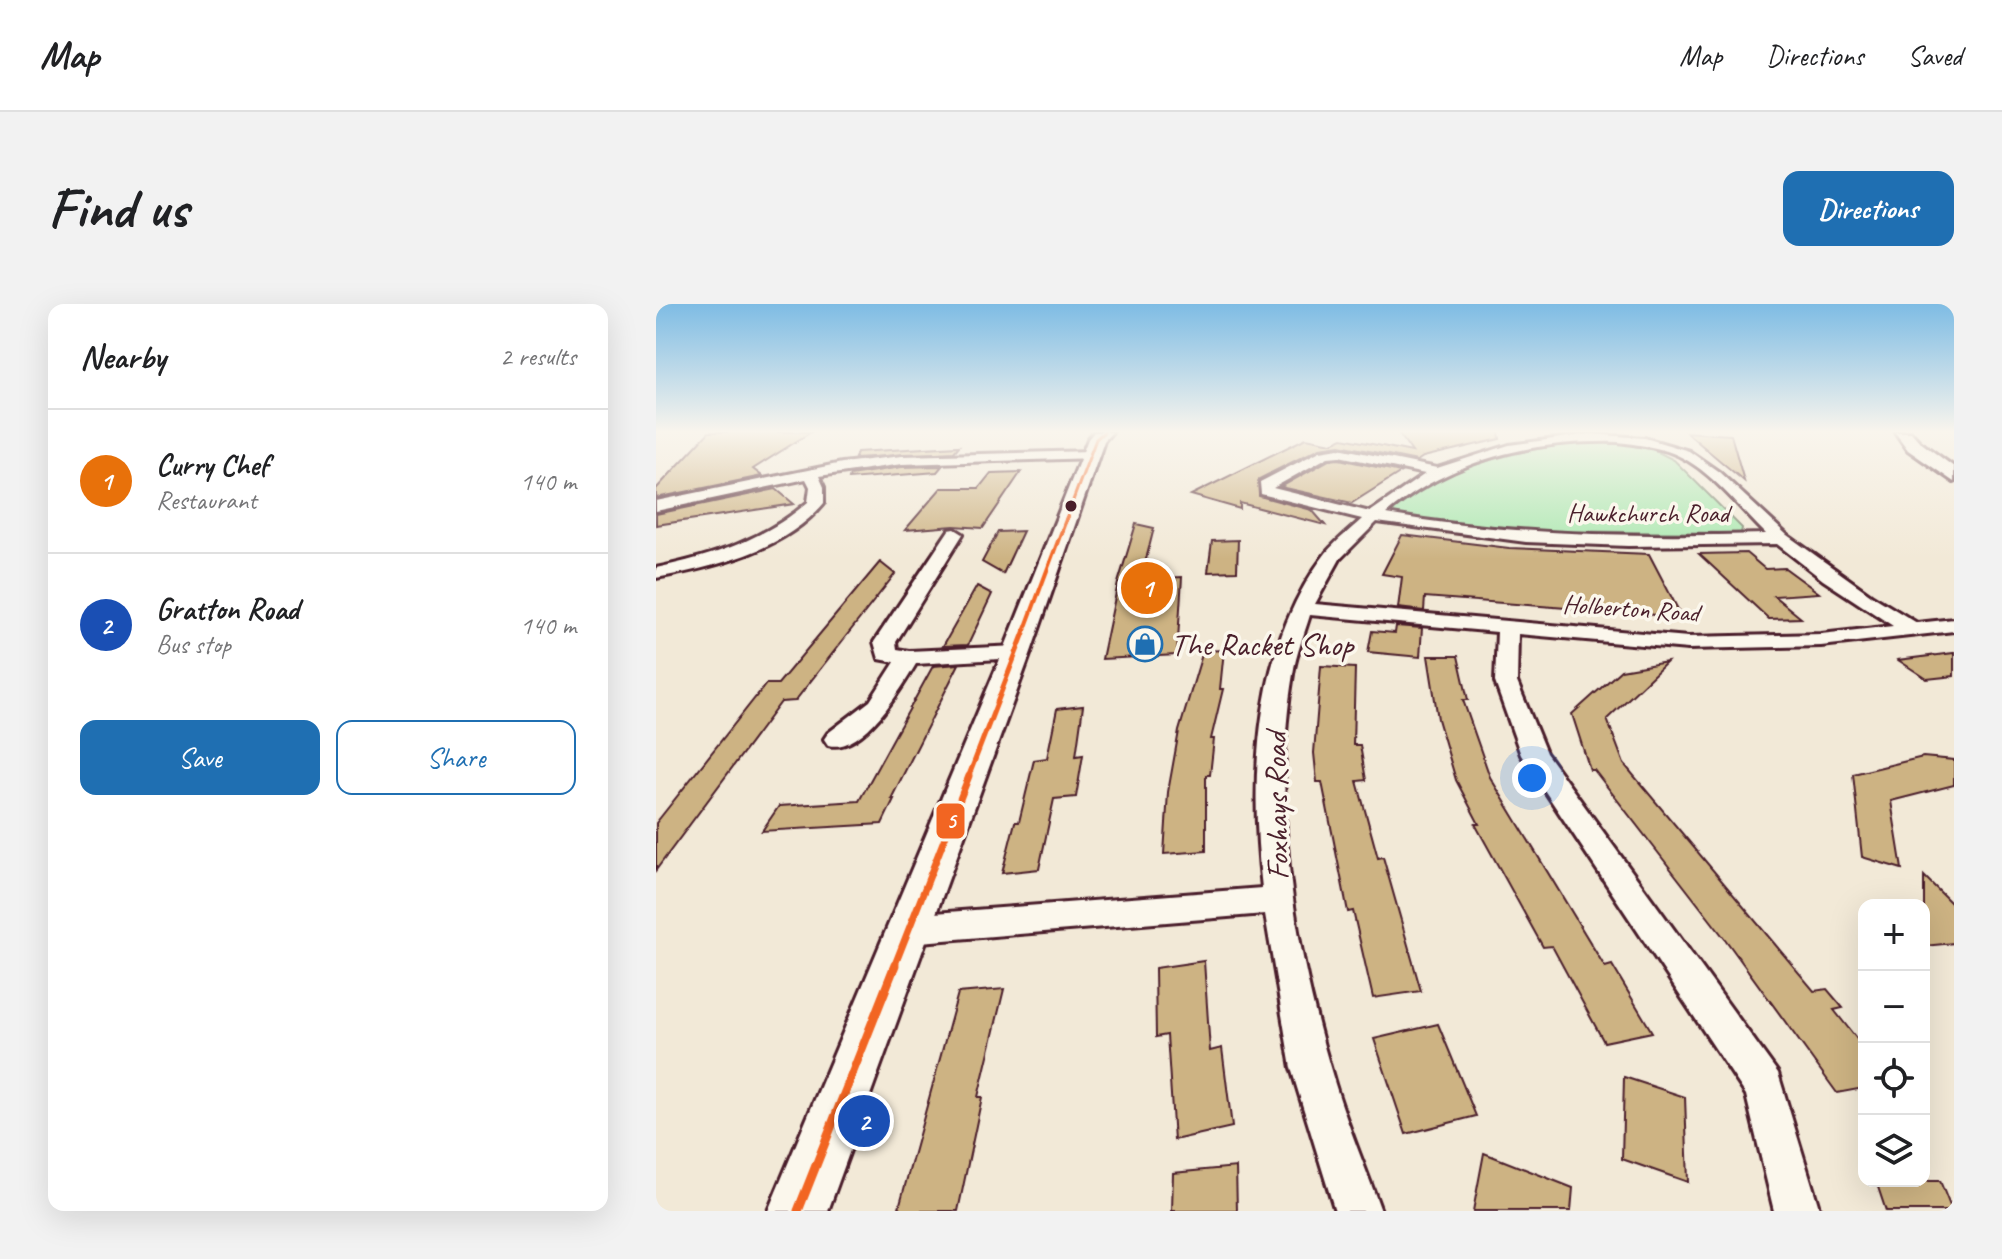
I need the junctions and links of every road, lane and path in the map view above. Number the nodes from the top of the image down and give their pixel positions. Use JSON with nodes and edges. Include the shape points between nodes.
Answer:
{"nodes":[{"id":1,"x":804,"y":474,"type":"edge"},
{"id":2,"x":811,"y":474,"type":"edge"},
{"id":3,"x":1083,"y":474,"type":"edge"},
{"id":4,"x":1286,"y":474,"type":"edge"},
{"id":5,"x":1433,"y":474,"type":"edge"},
{"id":6,"x":1711,"y":474,"type":"edge"},
{"id":7,"x":656,"y":506,"type":"edge"},
{"id":8,"x":1373,"y":517,"type":"junction"},
{"id":9,"x":955,"y":534,"type":"dead end"},
{"id":10,"x":1781,"y":539,"type":"junction"},
{"id":11,"x":656,"y":573,"type":"edge"},
{"id":12,"x":1304,"y":609,"type":"junction"},
{"id":13,"x":1954,"y":625,"type":"edge"},
{"id":14,"x":1508,"y":626,"type":"junction"},
{"id":15,"x":1916,"y":631,"type":"junction"},
{"id":16,"x":1017,"y":652,"type":"junction"},
{"id":17,"x":909,"y":658,"type":"junction"},
{"id":18,"x":837,"y":739,"type":"dead end"},
{"id":19,"x":1279,"y":900,"type":"junction"},
{"id":20,"x":908,"y":929,"type":"junction"},
{"id":21,"x":798,"y":1211,"type":"edge"},
{"id":22,"x":1358,"y":1211,"type":"edge"},
{"id":23,"x":1797,"y":1211,"type":"edge"}],
"edges":[{"from":1,"to":7,"type":"street"},
{"from":2,"to":11,"type":"street","via":[[816,503],[795,524],[734,553]]},
{"from":3,"to":16,"type":"street"},
{"from":4,"to":8,"type":"street","name":"Hawkchurch Road","via":[[1265,485],[1266,491]]},
{"from":5,"to":8,"type":"street","name":"Foxhays Road"},
{"from":6,"to":10,"type":"street","name":"Foxhays Road"},
{"from":8,"to":10,"type":"street","name":"Hawkchurch Road","via":[[1559,539]]},
{"from":8,"to":12,"type":"street","name":"Foxhays Road","via":[[1332,558]]},
{"from":9,"to":17,"type":"street","via":[[885,642],[887,654]]},
{"from":10,"to":15,"type":"street","name":"Foxhays Road","via":[[1844,587]]},
{"from":12,"to":14,"type":"street","name":"Holberton Road"},
{"from":12,"to":19,"type":"street","name":"Foxhays Road","via":[[1289,642],[1274,712],[1270,791]]},
{"from":13,"to":15,"type":"street","name":"Holberton Road"},
{"from":14,"to":15,"type":"street","name":"Holberton Road","via":[[1688,643]]},
{"from":14,"to":23,"type":"street","via":[[1506,682],[1534,755],[1764,1087]]},
{"from":16,"to":17,"type":"street"},
{"from":16,"to":20,"type":"street"},
{"from":17,"to":18,"type":"street","via":[[879,706]]},
{"from":19,"to":20,"type":"street"},
{"from":19,"to":22,"type":"street","name":"Foxhays Road","via":[[1312,1070]]},
{"from":20,"to":21,"type":"street"}]}
